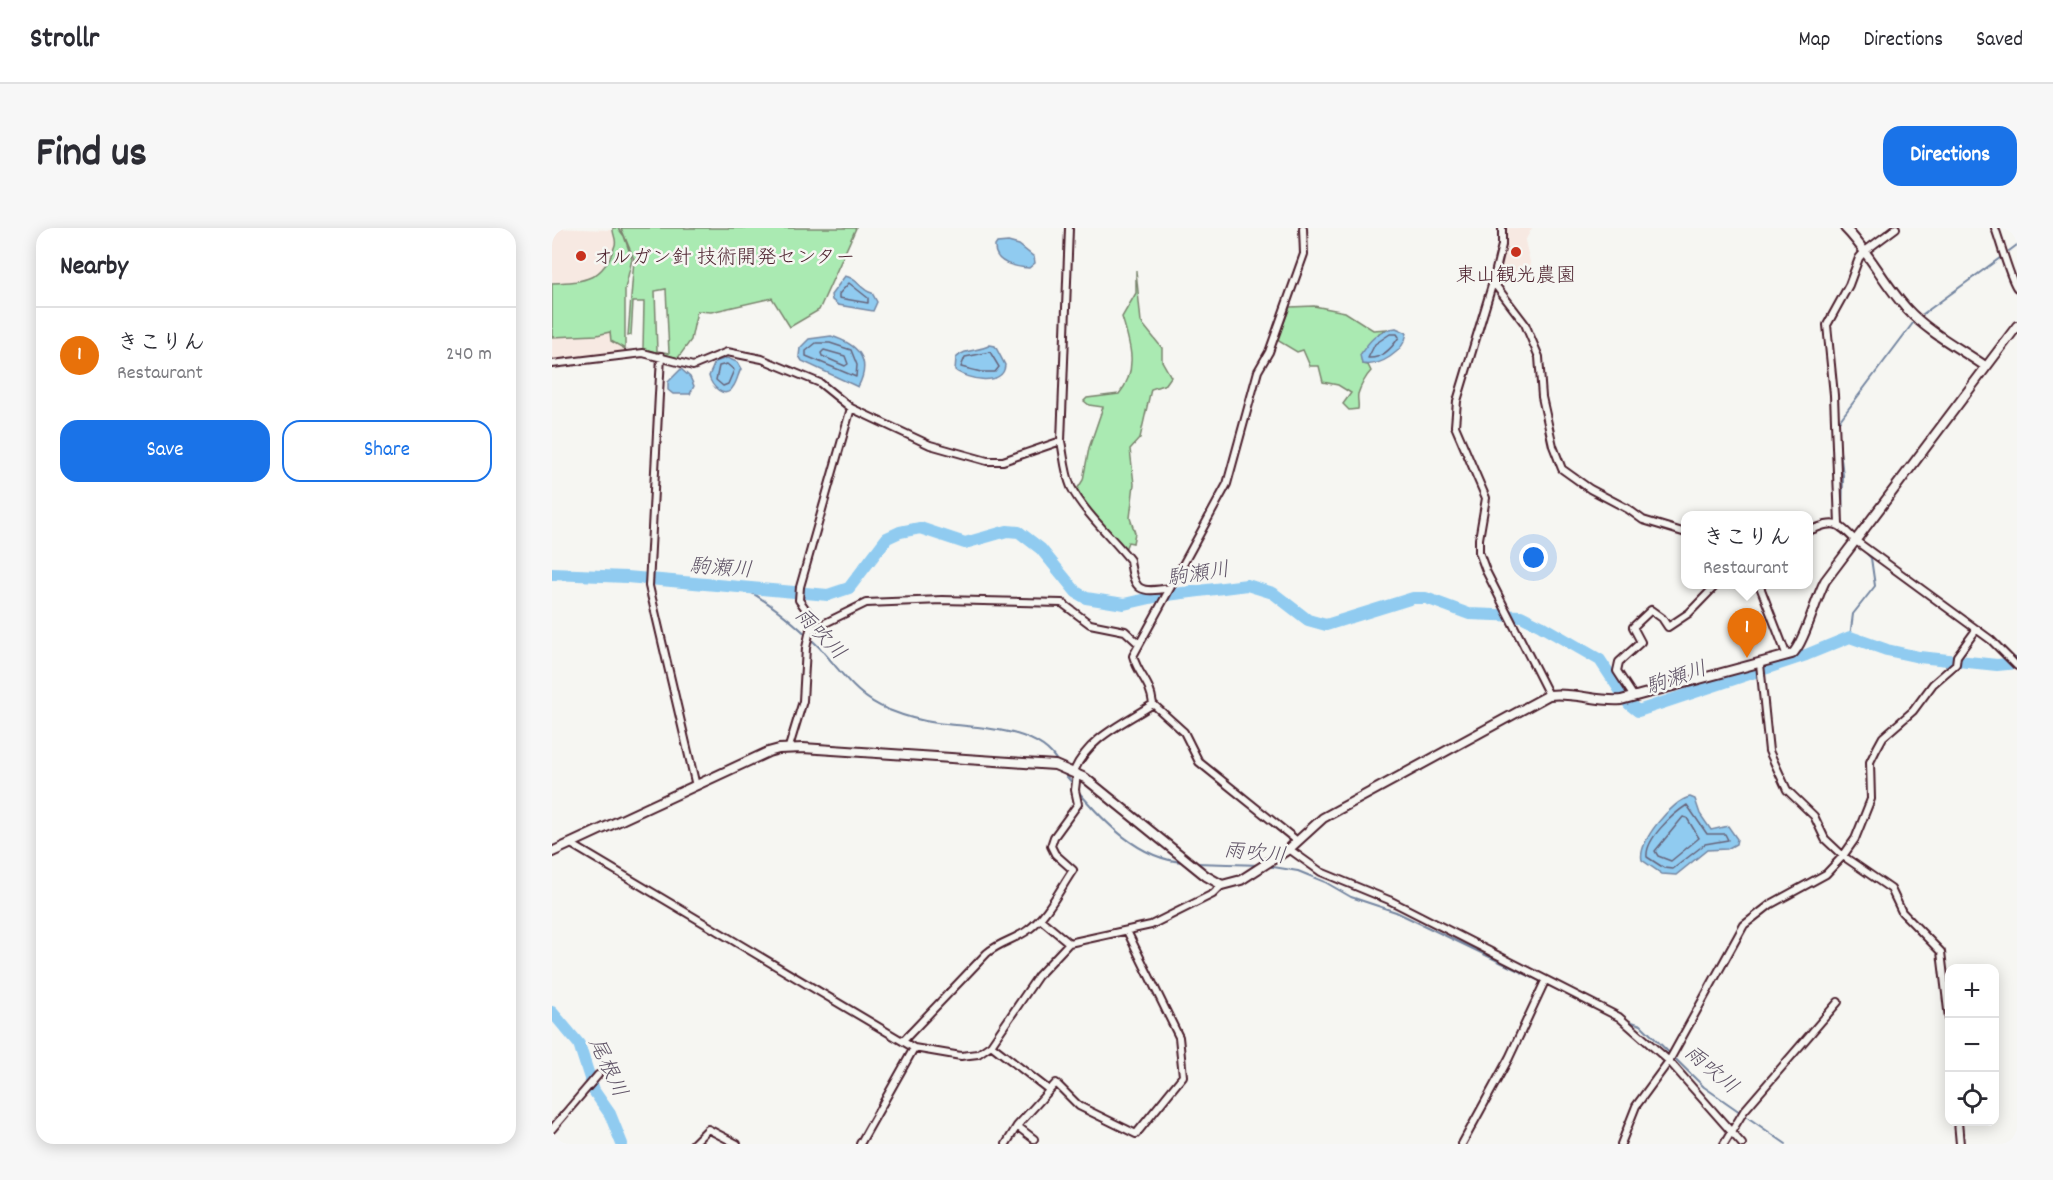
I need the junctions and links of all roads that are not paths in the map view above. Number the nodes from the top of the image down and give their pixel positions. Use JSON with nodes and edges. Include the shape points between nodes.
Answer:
{"nodes":[{"id":1,"x":1069,"y":228,"type":"edge"},
{"id":2,"x":1303,"y":228,"type":"edge"},
{"id":3,"x":1502,"y":228,"type":"edge"},
{"id":4,"x":1845,"y":228,"type":"edge"},
{"id":5,"x":1896,"y":228,"type":"edge"},
{"id":6,"x":1995,"y":228,"type":"edge"},
{"id":7,"x":1865,"y":251,"type":"junction"},
{"id":8,"x":1493,"y":282,"type":"junction"},
{"id":9,"x":2017,"y":288,"type":"edge"},
{"id":10,"x":2017,"y":326,"type":"edge"},
{"id":11,"x":662,"y":356,"type":"junction"},
{"id":12,"x":552,"y":364,"type":"edge"},
{"id":13,"x":1985,"y":366,"type":"junction"},
{"id":14,"x":851,"y":408,"type":"junction"},
{"id":15,"x":1061,"y":441,"type":"junction"},
{"id":16,"x":1839,"y":524,"type":"junction"},
{"id":17,"x":1813,"y":530,"type":"edge"},
{"id":18,"x":1681,"y":531,"type":"edge"},
{"id":19,"x":1856,"y":541,"type":"junction"},
{"id":20,"x":1169,"y":589,"type":"junction"},
{"id":21,"x":1713,"y":589,"type":"edge"},
{"id":22,"x":1761,"y":589,"type":"edge"},
{"id":23,"x":1976,"y":630,"type":"junction"},
{"id":24,"x":809,"y":634,"type":"junction"},
{"id":25,"x":1138,"y":644,"type":"junction"},
{"id":26,"x":1787,"y":656,"type":"junction"},
{"id":27,"x":1760,"y":664,"type":"junction"},
{"id":28,"x":2017,"y":666,"type":"edge"},
{"id":29,"x":1549,"y":695,"type":"junction"},
{"id":30,"x":1632,"y":697,"type":"junction"},
{"id":31,"x":1153,"y":704,"type":"junction"},
{"id":32,"x":789,"y":747,"type":"junction"},
{"id":33,"x":1074,"y":773,"type":"junction"},
{"id":34,"x":696,"y":786,"type":"junction"},
{"id":35,"x":1296,"y":840,"type":"junction"},
{"id":36,"x":571,"y":844,"type":"junction"},
{"id":37,"x":1289,"y":849,"type":"junction"},
{"id":38,"x":552,"y":852,"type":"edge"},
{"id":39,"x":1843,"y":856,"type":"junction"},
{"id":40,"x":1222,"y":885,"type":"junction"},
{"id":41,"x":1040,"y":919,"type":"junction"},
{"id":42,"x":1127,"y":931,"type":"junction"},
{"id":43,"x":1069,"y":943,"type":"junction"},
{"id":44,"x":1545,"y":981,"type":"junction"},
{"id":45,"x":1838,"y":1002,"type":"dead end"},
{"id":46,"x":1949,"y":1018,"type":"edge"},
{"id":47,"x":904,"y":1040,"type":"junction"},
{"id":48,"x":991,"y":1045,"type":"junction"},
{"id":49,"x":914,"y":1048,"type":"junction"},
{"id":50,"x":1669,"y":1061,"type":"junction"},
{"id":51,"x":598,"y":1076,"type":"dead end"},
{"id":52,"x":1049,"y":1090,"type":"junction"},
{"id":53,"x":1017,"y":1126,"type":"junction"},
{"id":54,"x":1958,"y":1126,"type":"edge"},
{"id":55,"x":552,"y":1129,"type":"edge"},
{"id":56,"x":1733,"y":1133,"type":"junction"},
{"id":57,"x":1034,"y":1139,"type":"dead end"},
{"id":58,"x":693,"y":1144,"type":"edge"},
{"id":59,"x":737,"y":1144,"type":"edge"},
{"id":60,"x":860,"y":1144,"type":"edge"},
{"id":61,"x":1006,"y":1144,"type":"edge"},
{"id":62,"x":1462,"y":1144,"type":"edge"},
{"id":63,"x":1621,"y":1144,"type":"edge"},
{"id":64,"x":1725,"y":1144,"type":"edge"},
{"id":65,"x":1742,"y":1144,"type":"edge"},
{"id":66,"x":1960,"y":1144,"type":"edge"}],
"edges":[{"from":1,"to":15,"type":"street"},
{"from":2,"to":20,"type":"street","via":[[1304,254],[1269,352],[1258,371],[1227,484]]},
{"from":3,"to":8,"type":"street"},
{"from":4,"to":7,"type":"street"},
{"from":5,"to":7,"type":"street"},
{"from":6,"to":9,"type":"street","via":[[2004,247],[2010,279]]},
{"from":7,"to":13,"type":"street","via":[[1905,308]]},
{"from":7,"to":16,"type":"street","via":[[1827,325]]},
{"from":8,"to":18,"type":"street","via":[[1525,324],[1539,357],[1542,397],[1562,469],[1643,520]]},
{"from":8,"to":29,"type":"street","via":[[1457,401],[1455,426],[1484,492],[1479,552]]},
{"from":10,"to":13,"type":"street"},
{"from":11,"to":12,"type":"street","via":[[643,353]]},
{"from":11,"to":14,"type":"street","via":[[693,366],[723,352],[762,359],[820,383]]},
{"from":11,"to":34,"type":"street","via":[[649,586]]},
{"from":13,"to":19,"type":"street"},
{"from":14,"to":15,"type":"street","via":[[930,445],[987,461],[1003,461]]},
{"from":14,"to":24,"type":"street","via":[[800,587],[799,600],[810,615]]},
{"from":15,"to":20,"type":"street","via":[[1071,487],[1131,560],[1137,586],[1146,591]]},
{"from":16,"to":17,"type":"street","via":[[1833,522]]},
{"from":16,"to":19,"type":"street"},
{"from":19,"to":23,"type":"street"},
{"from":19,"to":26,"type":"street","via":[[1825,581],[1801,644]]},
{"from":20,"to":25,"type":"street"},
{"from":21,"to":30,"type":"street","via":[[1668,627],[1651,610],[1633,627],[1641,642],[1619,662],[1617,671]]},
{"from":22,"to":26,"type":"street"},
{"from":23,"to":28,"type":"street"},
{"from":23,"to":39,"type":"street","via":[[1957,660],[1913,711],[1883,737],[1870,762],[1871,799],[1855,839]]},
{"from":24,"to":25,"type":"street","via":[[866,603],[1062,603],[1090,624],[1125,631]]},
{"from":24,"to":32,"type":"street","via":[[803,701]]},
{"from":25,"to":31,"type":"street","via":[[1133,656],[1151,688]]},
{"from":26,"to":27,"type":"street"},
{"from":27,"to":30,"type":"street"},
{"from":27,"to":39,"type":"street","via":[[1769,751],[1787,790],[1814,816],[1825,839]]},
{"from":29,"to":30,"type":"street","via":[[1573,694],[1604,702]]},
{"from":29,"to":35,"type":"street","via":[[1323,818]]},
{"from":31,"to":33,"type":"street","via":[[1096,739],[1082,754]]},
{"from":31,"to":35,"type":"street","via":[[1184,732],[1199,762]]},
{"from":32,"to":33,"type":"street","via":[[1055,765]]},
{"from":32,"to":34,"type":"street","via":[[768,752]]},
{"from":33,"to":40,"type":"street"},
{"from":33,"to":41,"type":"street","via":[[1078,804],[1051,846],[1073,870]]},
{"from":34,"to":36,"type":"street"},
{"from":35,"to":37,"type":"street"},
{"from":36,"to":38,"type":"street"},
{"from":36,"to":47,"type":"street"},
{"from":37,"to":40,"type":"street","via":[[1234,884]]},
{"from":37,"to":44,"type":"street","via":[[1321,872],[1389,900]]},
{"from":39,"to":46,"type":"street","via":[[1891,889],[1902,912],[1941,952]]},
{"from":39,"to":50,"type":"street","via":[[1826,874],[1771,904],[1744,925]]},
{"from":40,"to":42,"type":"street","via":[[1191,906],[1151,925]]},
{"from":41,"to":43,"type":"street"},
{"from":41,"to":47,"type":"street","via":[[1027,932],[987,952]]},
{"from":42,"to":43,"type":"street"},
{"from":42,"to":52,"type":"street","via":[[1179,1037],[1183,1076],[1136,1134],[1079,1106],[1056,1083]]},
{"from":43,"to":48,"type":"street","via":[[1038,976]]},
{"from":44,"to":50,"type":"street","via":[[1618,1017]]},
{"from":44,"to":62,"type":"street"},
{"from":45,"to":56,"type":"street","via":[[1744,1111]]},
{"from":47,"to":49,"type":"street"},
{"from":48,"to":49,"type":"street","via":[[970,1056]]},
{"from":48,"to":52,"type":"street"},
{"from":49,"to":60,"type":"street"},
{"from":50,"to":56,"type":"street"},
{"from":50,"to":63,"type":"street","via":[[1636,1106]]},
{"from":51,"to":55,"type":"street"},
{"from":52,"to":53,"type":"street"},
{"from":53,"to":57,"type":"street"},
{"from":53,"to":61,"type":"street"},
{"from":54,"to":66,"type":"street"},
{"from":56,"to":64,"type":"street"},
{"from":56,"to":65,"type":"street"},
{"from":58,"to":59,"type":"street","via":[[708,1129]]}]}
